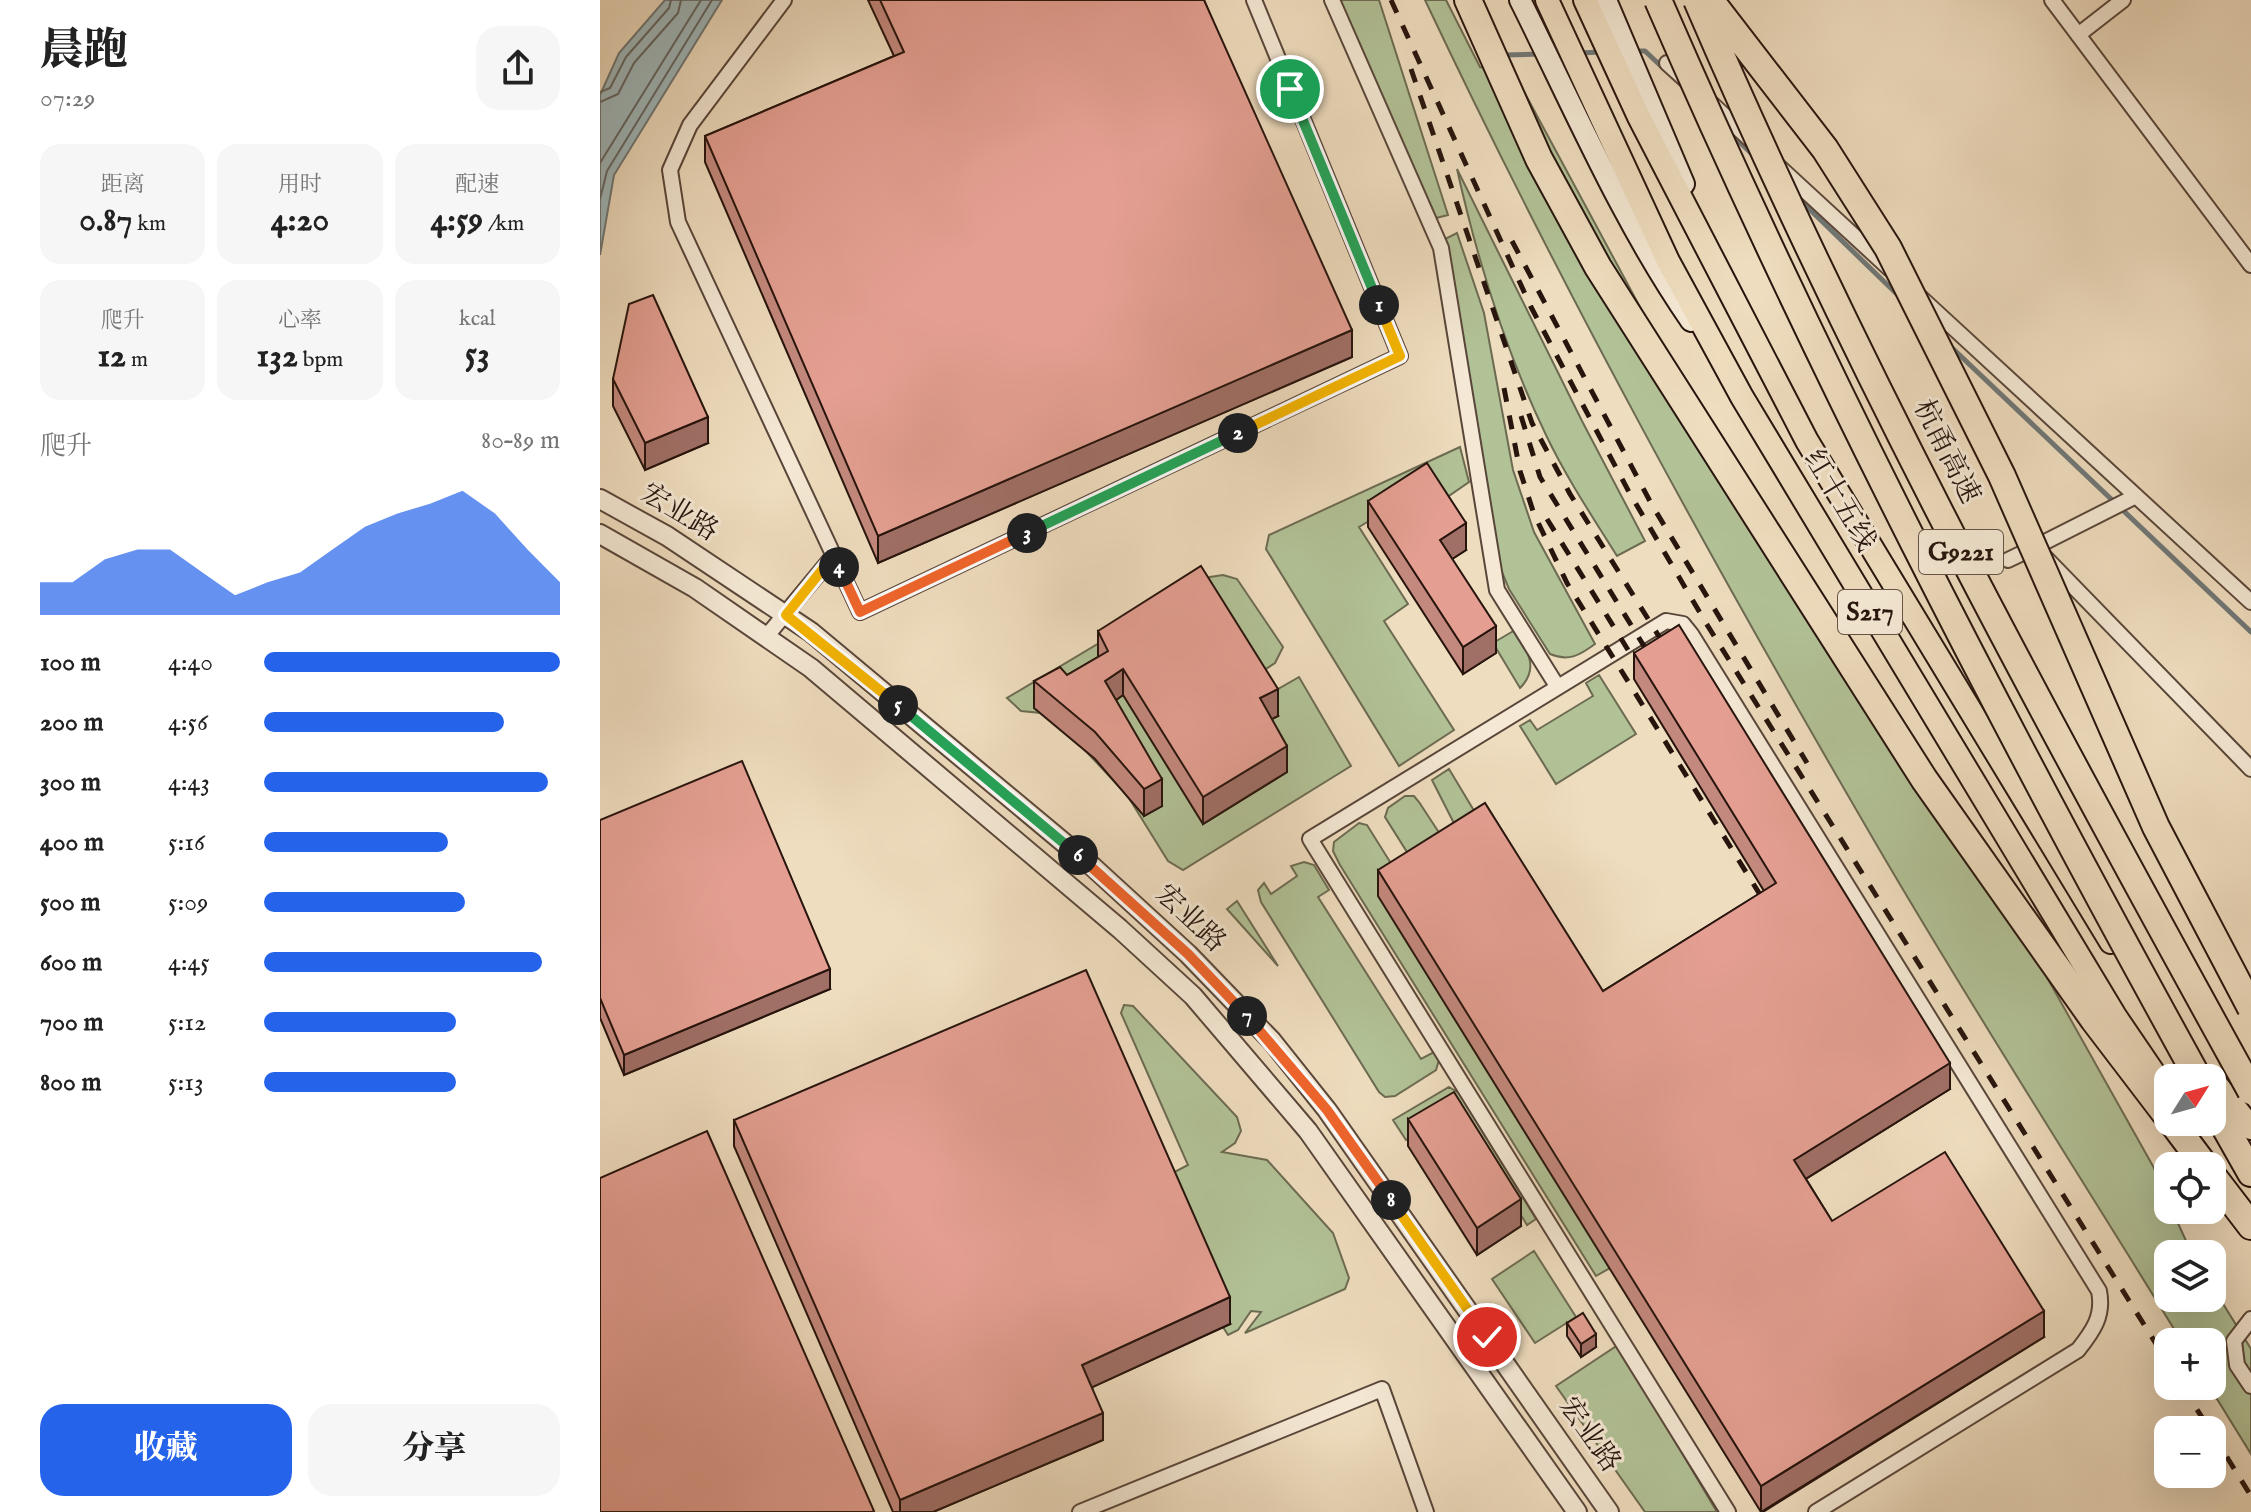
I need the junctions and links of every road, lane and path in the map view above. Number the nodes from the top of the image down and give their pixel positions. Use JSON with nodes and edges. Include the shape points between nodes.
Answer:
{"nodes":[{"id":1,"x":784,"y":0,"type":"edge"},
{"id":2,"x":1254,"y":0,"type":"edge"},
{"id":3,"x":1332,"y":0,"type":"edge"},
{"id":4,"x":1468,"y":0,"type":"edge"},
{"id":5,"x":1520,"y":0,"type":"edge"},
{"id":6,"x":1547,"y":0,"type":"edge"},
{"id":7,"x":1585,"y":0,"type":"edge"},
{"id":8,"x":1606,"y":0,"type":"edge"},
{"id":9,"x":1658,"y":0,"type":"edge"},
{"id":10,"x":1697,"y":0,"type":"edge"},
{"id":11,"x":1710,"y":0,"type":"edge"},
{"id":12,"x":2052,"y":0,"type":"edge"},
{"id":13,"x":2123,"y":0,"type":"edge"},
{"id":14,"x":1610,"y":35,"type":"junction"},
{"id":15,"x":2078,"y":35,"type":"junction"},
{"id":16,"x":1667,"y":63,"type":"dead end"},
{"id":17,"x":2251,"y":265,"type":"edge"},
{"id":18,"x":1739,"y":391,"type":"junction"},
{"id":19,"x":2132,"y":498,"type":"junction"},
{"id":20,"x":600,"y":499,"type":"edge"},
{"id":21,"x":600,"y":534,"type":"edge"},
{"id":22,"x":2035,"y":547,"type":"junction"},
{"id":23,"x":834,"y":555,"type":"junction"},
{"id":24,"x":2008,"y":560,"type":"dead end"},
{"id":25,"x":2251,"y":602,"type":"edge"},
{"id":26,"x":786,"y":615,"type":"junction"},
{"id":27,"x":766,"y":637,"type":"junction"},
{"id":28,"x":1557,"y":686,"type":"junction"},
{"id":29,"x":2251,"y":769,"type":"edge"},
{"id":30,"x":2251,"y":1008,"type":"edge"},
{"id":31,"x":2190,"y":1064,"type":"edge"},
{"id":32,"x":2200,"y":1064,"type":"edge"},
{"id":33,"x":2154,"y":1073,"type":"edge"},
{"id":34,"x":2251,"y":1091,"type":"edge"},
{"id":35,"x":2226,"y":1097,"type":"edge"},
{"id":36,"x":2154,"y":1099,"type":"edge"},
{"id":37,"x":2251,"y":1128,"type":"edge"},
{"id":38,"x":2226,"y":1129,"type":"edge"},
{"id":39,"x":2182,"y":1136,"type":"edge"},
{"id":40,"x":2196,"y":1136,"type":"edge"},
{"id":41,"x":2194,"y":1152,"type":"edge"},
{"id":42,"x":2251,"y":1173,"type":"edge"},
{"id":43,"x":2226,"y":1193,"type":"edge"},
{"id":44,"x":2251,"y":1217,"type":"edge"},
{"id":45,"x":2251,"y":1226,"type":"edge"},
{"id":46,"x":2251,"y":1319,"type":"edge"},
{"id":47,"x":2251,"y":1386,"type":"edge"},
{"id":48,"x":1080,"y":1512,"type":"edge"},
{"id":49,"x":1426,"y":1512,"type":"edge"},
{"id":50,"x":1577,"y":1512,"type":"edge"},
{"id":51,"x":1609,"y":1512,"type":"edge"},
{"id":52,"x":1728,"y":1512,"type":"edge"},
{"id":53,"x":1816,"y":1512,"type":"edge"}],
"edges":[{"from":1,"to":23,"type":"street","via":[[690,125],[670,170],[678,222]]},
{"from":2,"to":23,"type":"street","via":[[1400,356],[860,612]]},
{"from":3,"to":28,"type":"street","via":[[1441,248],[1497,590]]},
{"from":4,"to":36,"type":"highway","via":[[1539,159],[1598,267],[1924,779]]},
{"from":5,"to":18,"type":"main road","via":[[1665,283]]},
{"from":6,"to":18,"type":"main road","name":"红十五线","number":"S217","via":[[1668,261]]},
{"from":7,"to":14,"type":"main road","name":"红十五线","number":"S217"},
{"from":8,"to":14,"type":"main road"},
{"from":9,"to":31,"type":"highway","number":"G9221","bridge":true,"via":[[1878,470],[2057,822]]},
{"from":10,"to":34,"type":"highway","name":"杭甬高速","number":"G9221","bridge":true,"via":[[1838,309],[2031,692]]},
{"from":11,"to":30,"type":"highway","bridge":true,"via":[[1825,149],[1888,248],[2002,476],[2156,827]]},
{"from":12,"to":15,"type":"street"},
{"from":13,"to":15,"type":"street"},
{"from":14,"to":32,"type":"main road","name":"红十五线","number":"S217","via":[[1736,311],[1807,441],[2143,993]]},
{"from":15,"to":17,"type":"street"},
{"from":16,"to":19,"type":"street"},
{"from":18,"to":33,"type":"main road","name":"红十五线","number":"S217"},
{"from":19,"to":22,"type":"street"},
{"from":19,"to":25,"type":"street"},
{"from":20,"to":26,"type":"street","name":"宏业路","via":[[667,536]]},
{"from":21,"to":27,"type":"street","name":"宏业路","via":[[695,588]]},
{"from":22,"to":24,"type":"street"},
{"from":22,"to":29,"type":"street"},
{"from":23,"to":26,"type":"street"},
{"from":26,"to":27,"type":"street"},
{"from":26,"to":51,"type":"street","name":"宏业路","via":[[1093,867],[1272,1041],[1327,1110]]},
{"from":27,"to":50,"type":"street","name":"宏业路","via":[[811,668],[1193,996],[1308,1131]]},
{"from":28,"to":52,"type":"street","via":[[1310,839]]},
{"from":28,"to":53,"type":"street","via":[[1666,621],[1683,624],[2099,1291],[2099,1320],[2078,1350]]},
{"from":35,"to":37,"type":"main road","name":"红十五线","number":"S217"},
{"from":38,"to":42,"type":"highway"},
{"from":39,"to":41,"type":"highway"},
{"from":40,"to":44,"type":"main road"},
{"from":43,"to":45,"type":"highway"},
{"from":46,"to":47,"type":"street","via":[[2234,1341],[2237,1365]]},
{"from":48,"to":49,"type":"street","via":[[1382,1389]]}]}
